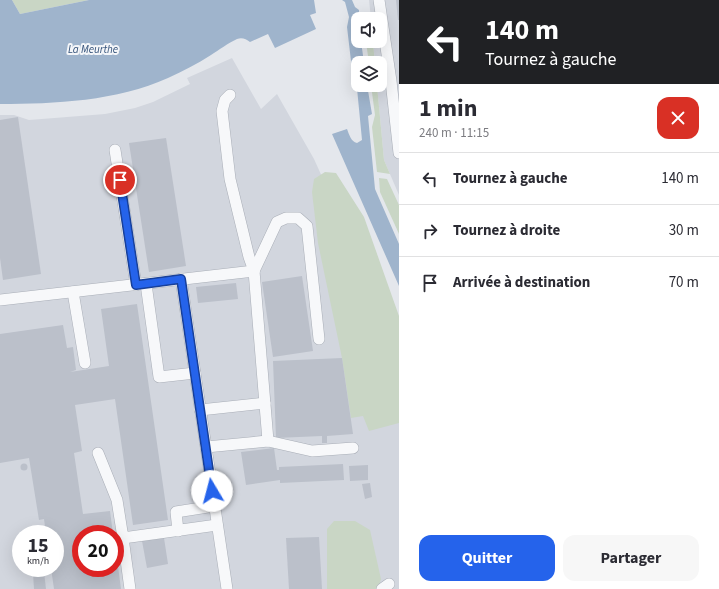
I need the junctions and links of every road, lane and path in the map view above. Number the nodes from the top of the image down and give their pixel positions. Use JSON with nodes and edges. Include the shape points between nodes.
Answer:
{"nodes":[{"id":1,"x":379,"y":0,"type":"edge"},
{"id":2,"x":230,"y":95,"type":"dead end"},
{"id":3,"x":115,"y":150,"type":"dead end"},
{"id":4,"x":399,"y":153,"type":"edge"},
{"id":5,"x":254,"y":271,"type":"junction"},
{"id":6,"x":181,"y":279,"type":"junction"},
{"id":7,"x":141,"y":284,"type":"junction"},
{"id":8,"x":73,"y":292,"type":"junction"},
{"id":9,"x":0,"y":300,"type":"edge"},
{"id":10,"x":319,"y":340,"type":"dead end"},
{"id":11,"x":85,"y":363,"type":"dead end"},
{"id":12,"x":195,"y":372,"type":"junction"},
{"id":13,"x":265,"y":403,"type":"junction"},
{"id":14,"x":200,"y":410,"type":"junction"},
{"id":15,"x":268,"y":441,"type":"junction"},
{"id":16,"x":206,"y":448,"type":"junction"},
{"id":17,"x":353,"y":448,"type":"dead end"},
{"id":18,"x":98,"y":453,"type":"dead end"},
{"id":19,"x":214,"y":506,"type":"junction"},
{"id":20,"x":121,"y":525,"type":"edge"},
{"id":21,"x":217,"y":525,"type":"junction"},
{"id":22,"x":178,"y":531,"type":"junction"},
{"id":23,"x":124,"y":538,"type":"edge"},
{"id":24,"x":124,"y":545,"type":"edge"},
{"id":25,"x":130,"y":589,"type":"edge"},
{"id":26,"x":227,"y":589,"type":"edge"}],
"edges":[{"from":1,"to":4,"type":"lane"},
{"from":2,"to":5,"type":"lane","via":[[225,100],[222,111],[230,179]]},
{"from":3,"to":7,"type":"lane"},
{"from":5,"to":6,"type":"lane"},
{"from":5,"to":10,"type":"lane","via":[[277,222],[286,218],[298,218],[307,226]]},
{"from":5,"to":13,"type":"lane"},
{"from":6,"to":7,"type":"lane"},
{"from":6,"to":12,"type":"lane"},
{"from":7,"to":8,"type":"lane"},
{"from":7,"to":12,"type":"lane","via":[[159,377]]},
{"from":8,"to":9,"type":"lane"},
{"from":8,"to":11,"type":"lane"},
{"from":12,"to":14,"type":"lane"},
{"from":13,"to":14,"type":"lane"},
{"from":13,"to":15,"type":"lane"},
{"from":14,"to":16,"type":"lane"},
{"from":15,"to":16,"type":"lane"},
{"from":15,"to":17,"type":"lane","via":[[312,451]]},
{"from":16,"to":19,"type":"lane"},
{"from":18,"to":20,"type":"lane","via":[[117,500]]},
{"from":19,"to":21,"type":"lane"},
{"from":19,"to":22,"type":"lane","via":[[176,512]]},
{"from":21,"to":22,"type":"lane"},
{"from":21,"to":26,"type":"lane"},
{"from":22,"to":23,"type":"lane"},
{"from":24,"to":25,"type":"lane"}]}
